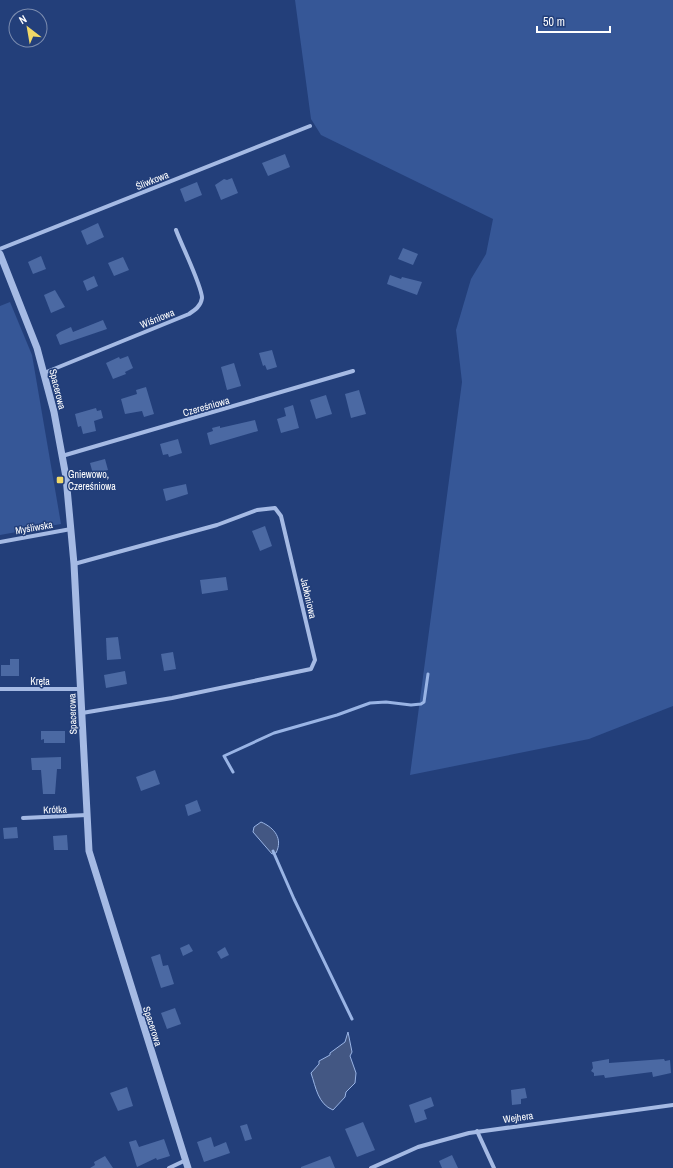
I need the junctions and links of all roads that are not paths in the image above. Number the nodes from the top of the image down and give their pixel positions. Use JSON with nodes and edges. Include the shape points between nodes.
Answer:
{"nodes":[{"id":1,"x":310,"y":126,"type":"dead end"},
{"id":2,"x":176,"y":230,"type":"dead end"},
{"id":3,"x":0,"y":249,"type":"edge"},
{"id":4,"x":0,"y":254,"type":"edge"},
{"id":5,"x":354,"y":371,"type":"dead end"},
{"id":6,"x":44,"y":373,"type":"junction"},
{"id":7,"x":62,"y":456,"type":"junction"},
{"id":8,"x":71,"y":529,"type":"junction"},
{"id":9,"x":0,"y":542,"type":"edge"},
{"id":10,"x":74,"y":564,"type":"junction"},
{"id":11,"x":0,"y":689,"type":"edge"},
{"id":12,"x":81,"y":689,"type":"junction"},
{"id":13,"x":82,"y":713,"type":"junction"},
{"id":14,"x":87,"y":815,"type":"junction"},
{"id":15,"x":24,"y":818,"type":"dead end"},
{"id":16,"x":673,"y":1105,"type":"edge"},
{"id":17,"x":477,"y":1131,"type":"junction"},
{"id":18,"x":186,"y":1160,"type":"junction"},
{"id":19,"x":169,"y":1168,"type":"edge"},
{"id":20,"x":188,"y":1168,"type":"edge"},
{"id":21,"x":371,"y":1168,"type":"edge"},
{"id":22,"x":494,"y":1168,"type":"edge"}],
"edges":[{"from":1,"to":3,"type":"street","name":"Śliwkowa"},
{"from":2,"to":6,"type":"street","name":"Wiśniowa","via":[[202,297],[197,308],[189,314]]},
{"from":4,"to":6,"type":"street","name":"Spacerowa","via":[[37,348]]},
{"from":5,"to":7,"type":"street","name":"Czereśniowa"},
{"from":6,"to":7,"type":"street","name":"Spacerowa"},
{"from":7,"to":8,"type":"street","name":"Spacerowa"},
{"from":8,"to":9,"type":"street","name":"Myśliwska"},
{"from":8,"to":10,"type":"street","name":"Spacerowa"},
{"from":10,"to":12,"type":"street","name":"Spacerowa"},
{"from":10,"to":13,"type":"street","name":"Jabłoniowa","via":[[217,525],[257,510],[275,508],[283,524],[315,660],[311,670]]},
{"from":11,"to":12,"type":"street","name":"Kręta"},
{"from":12,"to":13,"type":"street","name":"Spacerowa"},
{"from":13,"to":14,"type":"street","name":"Spacerowa"},
{"from":14,"to":15,"type":"street","name":"Krótka"},
{"from":14,"to":18,"type":"street","name":"Spacerowa","via":[[89,851]]},
{"from":16,"to":17,"type":"street","name":"Wejhera"},
{"from":17,"to":21,"type":"street","name":"Wejhera","via":[[445,1138]]},
{"from":17,"to":22,"type":"street"},
{"from":18,"to":19,"type":"street"},
{"from":18,"to":20,"type":"street","name":"Spacerowa"}]}
